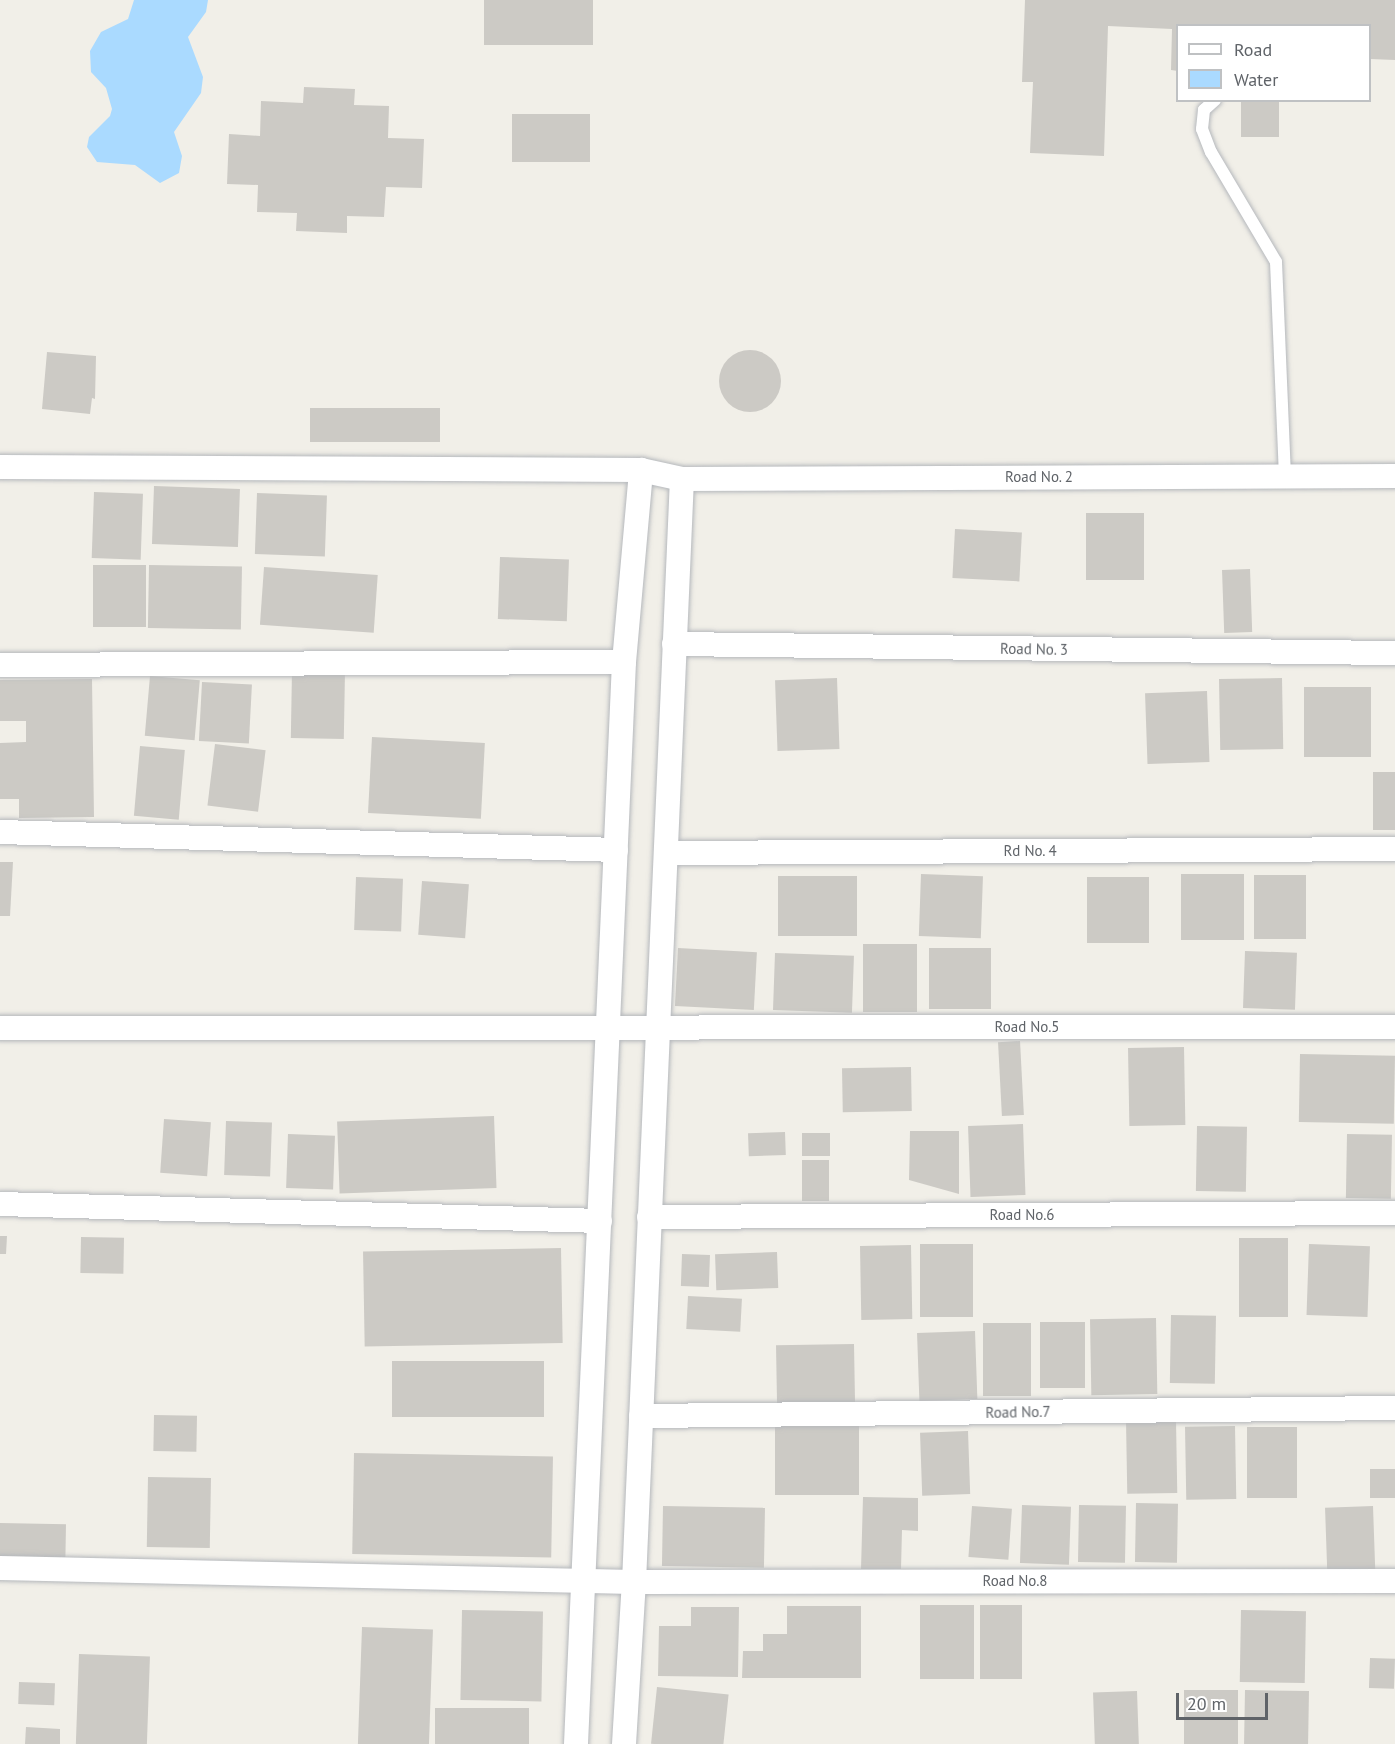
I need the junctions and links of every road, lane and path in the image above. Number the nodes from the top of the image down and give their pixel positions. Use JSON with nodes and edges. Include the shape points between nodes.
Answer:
{"nodes":[{"id":1,"x":1213,"y":102,"type":"edge"},
{"id":2,"x":0,"y":467,"type":"edge"},
{"id":3,"x":641,"y":470,"type":"junction"},
{"id":4,"x":1395,"y":476,"type":"edge"},
{"id":5,"x":1285,"y":477,"type":"junction"},
{"id":6,"x":682,"y":478,"type":"junction"},
{"id":7,"x":674,"y":644,"type":"junction"},
{"id":8,"x":1395,"y":653,"type":"edge"},
{"id":9,"x":624,"y":662,"type":"junction"},
{"id":10,"x":0,"y":665,"type":"edge"},
{"id":11,"x":0,"y":832,"type":"edge"},
{"id":12,"x":1395,"y":849,"type":"edge"},
{"id":13,"x":616,"y":850,"type":"junction"},
{"id":14,"x":666,"y":853,"type":"junction"},
{"id":15,"x":608,"y":1027,"type":"junction"},
{"id":16,"x":658,"y":1027,"type":"junction"},
{"id":17,"x":1395,"y":1027,"type":"edge"},
{"id":18,"x":0,"y":1028,"type":"edge"},
{"id":19,"x":0,"y":1204,"type":"edge"},
{"id":20,"x":1395,"y":1213,"type":"edge"},
{"id":21,"x":649,"y":1217,"type":"junction"},
{"id":22,"x":600,"y":1221,"type":"junction"},
{"id":23,"x":1395,"y":1408,"type":"edge"},
{"id":24,"x":641,"y":1416,"type":"junction"},
{"id":25,"x":0,"y":1568,"type":"edge"},
{"id":26,"x":584,"y":1581,"type":"junction"},
{"id":27,"x":634,"y":1581,"type":"junction"},
{"id":28,"x":1395,"y":1581,"type":"edge"},
{"id":29,"x":576,"y":1744,"type":"edge"},
{"id":30,"x":624,"y":1744,"type":"edge"}],
"edges":[{"from":1,"to":5,"type":"lane","via":[[1203,110],[1202,129],[1211,152],[1276,262]]},
{"from":2,"to":3,"type":"street","name":"Road No. 2"},
{"from":3,"to":6,"type":"street","name":"Road No. 2"},
{"from":3,"to":9,"type":"street"},
{"from":4,"to":5,"type":"street","name":"Road No. 2"},
{"from":5,"to":6,"type":"street","name":"Road No. 2"},
{"from":6,"to":7,"type":"street"},
{"from":7,"to":8,"type":"street","name":"Road No. 3"},
{"from":7,"to":14,"type":"street"},
{"from":9,"to":10,"type":"street"},
{"from":9,"to":13,"type":"street"},
{"from":11,"to":13,"type":"street"},
{"from":12,"to":14,"type":"street","name":"Rd No. 4"},
{"from":13,"to":15,"type":"street"},
{"from":14,"to":16,"type":"street"},
{"from":15,"to":16,"type":"street","name":"Road No.5"},
{"from":15,"to":18,"type":"street","name":"Road No.5"},
{"from":15,"to":22,"type":"street"},
{"from":16,"to":17,"type":"street","name":"Road No.5"},
{"from":16,"to":21,"type":"street"},
{"from":19,"to":22,"type":"street"},
{"from":20,"to":21,"type":"street","name":"Road No.6"},
{"from":21,"to":24,"type":"street"},
{"from":22,"to":26,"type":"street"},
{"from":23,"to":24,"type":"street","name":"Road No.7"},
{"from":24,"to":27,"type":"street"},
{"from":25,"to":26,"type":"street","name":"Road No.8"},
{"from":26,"to":27,"type":"street","name":"Road No.8"},
{"from":26,"to":29,"type":"street"},
{"from":27,"to":28,"type":"street","name":"Road No.8"},
{"from":27,"to":30,"type":"street"}]}
